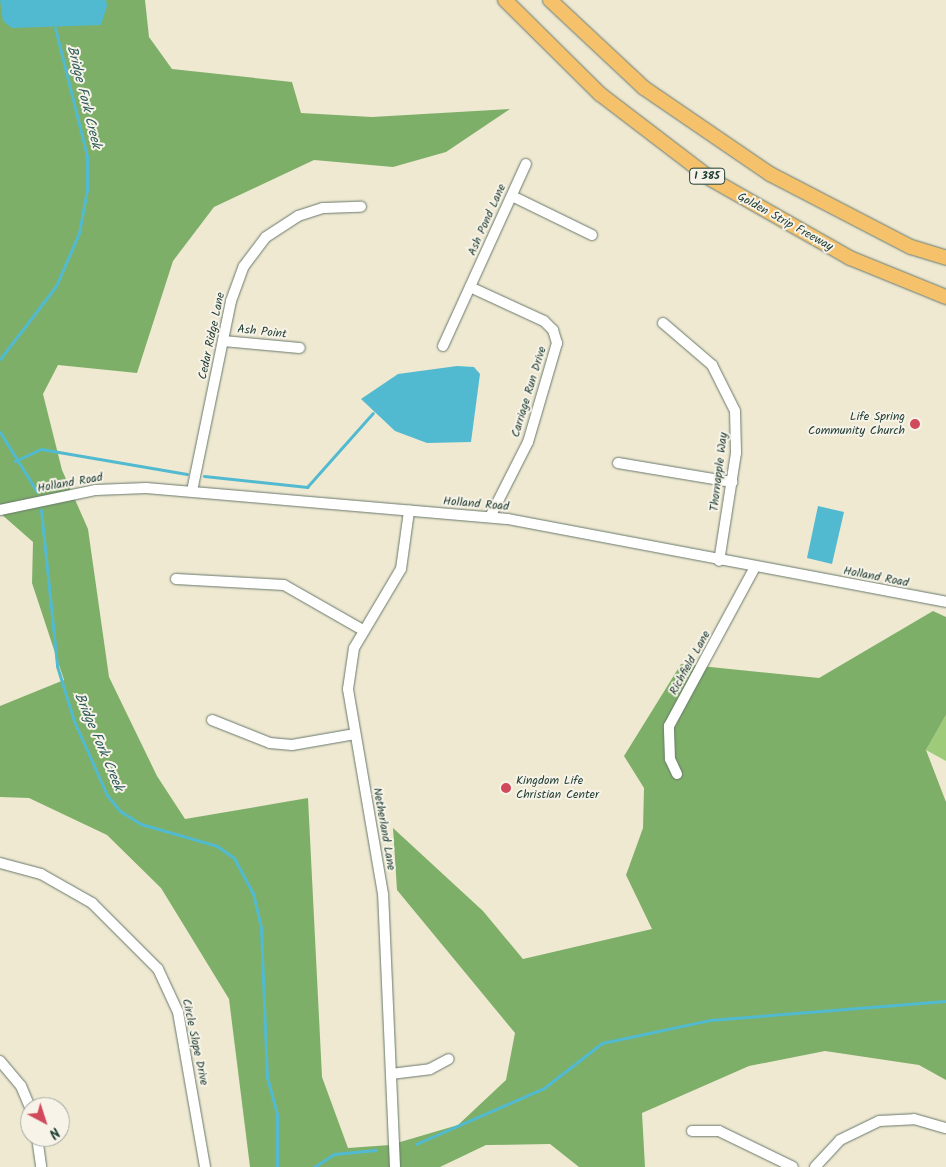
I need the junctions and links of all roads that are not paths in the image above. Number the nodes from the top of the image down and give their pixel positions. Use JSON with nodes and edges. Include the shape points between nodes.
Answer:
{"nodes":[{"id":1,"x":505,"y":0,"type":"edge"},
{"id":2,"x":550,"y":0,"type":"edge"},
{"id":3,"x":526,"y":164,"type":"dead end"},
{"id":4,"x":512,"y":196,"type":"junction"},
{"id":5,"x":361,"y":207,"type":"dead end"},
{"id":6,"x":592,"y":235,"type":"dead end"},
{"id":7,"x":946,"y":258,"type":"edge"},
{"id":8,"x":470,"y":287,"type":"junction"},
{"id":9,"x":946,"y":297,"type":"edge"},
{"id":10,"x":663,"y":323,"type":"dead end"},
{"id":11,"x":223,"y":340,"type":"junction"},
{"id":12,"x":443,"y":346,"type":"dead end"},
{"id":13,"x":300,"y":348,"type":"dead end"},
{"id":14,"x":618,"y":463,"type":"dead end"},
{"id":15,"x":732,"y":482,"type":"junction"},
{"id":16,"x":192,"y":492,"type":"junction"},
{"id":17,"x":0,"y":510,"type":"edge"},
{"id":18,"x":409,"y":511,"type":"junction"},
{"id":19,"x":490,"y":518,"type":"junction"},
{"id":20,"x":719,"y":561,"type":"junction"},
{"id":21,"x":755,"y":567,"type":"junction"},
{"id":22,"x":176,"y":579,"type":"dead end"},
{"id":23,"x":946,"y":602,"type":"edge"},
{"id":24,"x":363,"y":630,"type":"junction"},
{"id":25,"x":212,"y":720,"type":"dead end"},
{"id":26,"x":355,"y":734,"type":"junction"},
{"id":27,"x":677,"y":774,"type":"dead end"},
{"id":28,"x":0,"y":863,"type":"edge"},
{"id":29,"x":449,"y":1059,"type":"dead end"},
{"id":30,"x":0,"y":1061,"type":"edge"},
{"id":31,"x":391,"y":1074,"type":"junction"},
{"id":32,"x":26,"y":1097,"type":"edge"},
{"id":33,"x":946,"y":1128,"type":"edge"},
{"id":34,"x":692,"y":1131,"type":"dead end"},
{"id":35,"x":38,"y":1147,"type":"edge"},
{"id":36,"x":41,"y":1167,"type":"edge"},
{"id":37,"x":205,"y":1167,"type":"edge"},
{"id":38,"x":395,"y":1167,"type":"edge"},
{"id":39,"x":793,"y":1167,"type":"edge"},
{"id":40,"x":815,"y":1167,"type":"edge"}],
"edges":[{"from":1,"to":9,"type":"highway","name":"Golden Strip Freeway","number":"I 385","via":[[600,94],[711,179],[850,258]]},
{"from":2,"to":7,"type":"highway","via":[[644,88],[770,174],[911,247]]},
{"from":3,"to":4,"type":"street","name":"Ash Pond Lane"},
{"from":4,"to":6,"type":"street"},
{"from":4,"to":8,"type":"street","name":"Ash Pond Lane"},
{"from":5,"to":11,"type":"street","name":"Cedar Ridge Lane","via":[[310,211],[266,237],[239,277]]},
{"from":8,"to":12,"type":"street","name":"Ash Pond Lane"},
{"from":8,"to":19,"type":"street","name":"Carriage Run Drive","via":[[544,321],[553,330],[557,343],[528,442]]},
{"from":10,"to":15,"type":"street","name":"Thornapple Way","via":[[704,356],[728,391],[737,433]]},
{"from":11,"to":13,"type":"street","name":"Ash Point"},
{"from":11,"to":16,"type":"street","name":"Cedar Ridge Lane"},
{"from":14,"to":15,"type":"street"},
{"from":15,"to":20,"type":"street","name":"Thornapple Way"},
{"from":16,"to":17,"type":"street","name":"Holland Road","via":[[96,490]]},
{"from":16,"to":18,"type":"street","name":"Holland Road"},
{"from":18,"to":19,"type":"street","name":"Holland Road"},
{"from":18,"to":24,"type":"street","name":"Netherland Lane","via":[[401,569]]},
{"from":19,"to":20,"type":"street","name":"Holland Road"},
{"from":20,"to":21,"type":"street","name":"Holland Road"},
{"from":21,"to":23,"type":"street","name":"Holland Road"},
{"from":21,"to":27,"type":"street","name":"Richfield Lane","via":[[668,726],[670,759]]},
{"from":22,"to":24,"type":"street","via":[[284,585]]},
{"from":24,"to":26,"type":"street","name":"Netherland Lane","via":[[349,667]]},
{"from":25,"to":26,"type":"street","via":[[277,744]]},
{"from":26,"to":31,"type":"street","name":"Netherland Lane","via":[[383,894]]},
{"from":28,"to":37,"type":"street","name":"Circle Slope Drive","via":[[41,874],[92,903],[158,969],[178,1012]]},
{"from":29,"to":31,"type":"street","via":[[430,1069]]},
{"from":30,"to":32,"type":"street","via":[[21,1086]]},
{"from":31,"to":38,"type":"street","name":"Netherland Lane"},
{"from":33,"to":40,"type":"street","via":[[914,1119],[879,1121],[840,1140]]},
{"from":34,"to":39,"type":"street","via":[[719,1131]]},
{"from":35,"to":36,"type":"street"}]}
